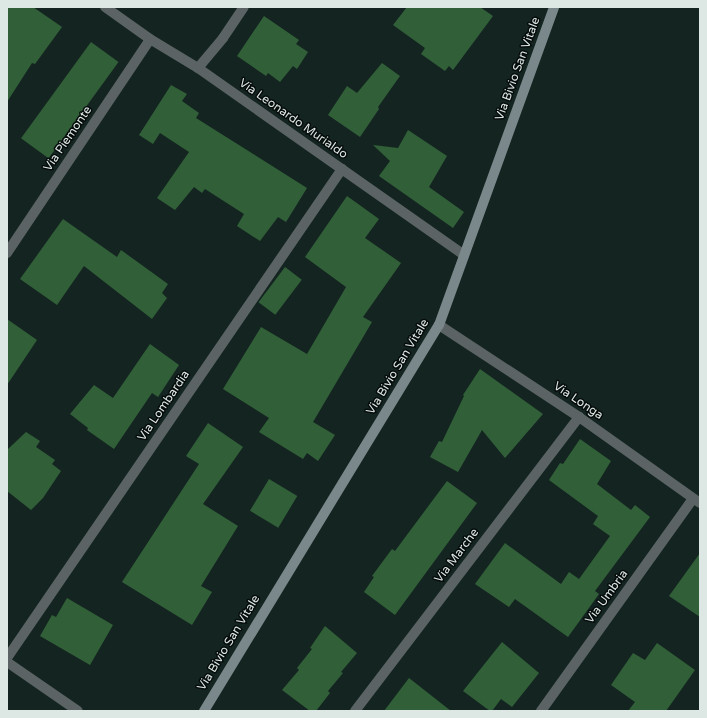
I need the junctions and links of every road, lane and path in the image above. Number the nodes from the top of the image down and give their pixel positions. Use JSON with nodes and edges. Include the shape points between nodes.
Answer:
{"nodes":[{"id":1,"x":105,"y":7,"type":"edge"},
{"id":2,"x":244,"y":7,"type":"edge"},
{"id":3,"x":554,"y":7,"type":"edge"},
{"id":4,"x":150,"y":39,"type":"junction"},
{"id":5,"x":198,"y":68,"type":"junction"},
{"id":6,"x":342,"y":169,"type":"junction"},
{"id":7,"x":7,"y":253,"type":"edge"},
{"id":8,"x":464,"y":255,"type":"junction"},
{"id":9,"x":439,"y":325,"type":"junction"},
{"id":10,"x":579,"y":417,"type":"junction"},
{"id":11,"x":697,"y":501,"type":"edge"},
{"id":12,"x":7,"y":658,"type":"edge"},
{"id":13,"x":7,"y":662,"type":"edge"},
{"id":14,"x":78,"y":711,"type":"edge"},
{"id":15,"x":204,"y":711,"type":"edge"},
{"id":16,"x":355,"y":711,"type":"edge"},
{"id":17,"x":541,"y":711,"type":"edge"}],
"edges":[{"from":1,"to":4,"type":"street","name":"Via Leonardo Murialdo"},
{"from":2,"to":5,"type":"street"},
{"from":3,"to":8,"type":"main road","name":"Via Bivio San Vitale"},
{"from":4,"to":5,"type":"street","name":"Via Leonardo Murialdo"},
{"from":4,"to":7,"type":"street","name":"Via Piemonte"},
{"from":5,"to":6,"type":"street","name":"Via Leonardo Murialdo"},
{"from":6,"to":8,"type":"street","name":"Via Leonardo Murialdo"},
{"from":6,"to":12,"type":"street","name":"Via Lombardia"},
{"from":8,"to":9,"type":"main road","name":"Via Bivio San Vitale"},
{"from":9,"to":10,"type":"street","name":"Via Longa"},
{"from":9,"to":15,"type":"main road","name":"Via Bivio San Vitale"},
{"from":10,"to":11,"type":"street","name":"Via Longa"},
{"from":10,"to":16,"type":"street","name":"Via Marche"},
{"from":11,"to":17,"type":"street","name":"Via Umbria"},
{"from":13,"to":14,"type":"street"}]}
